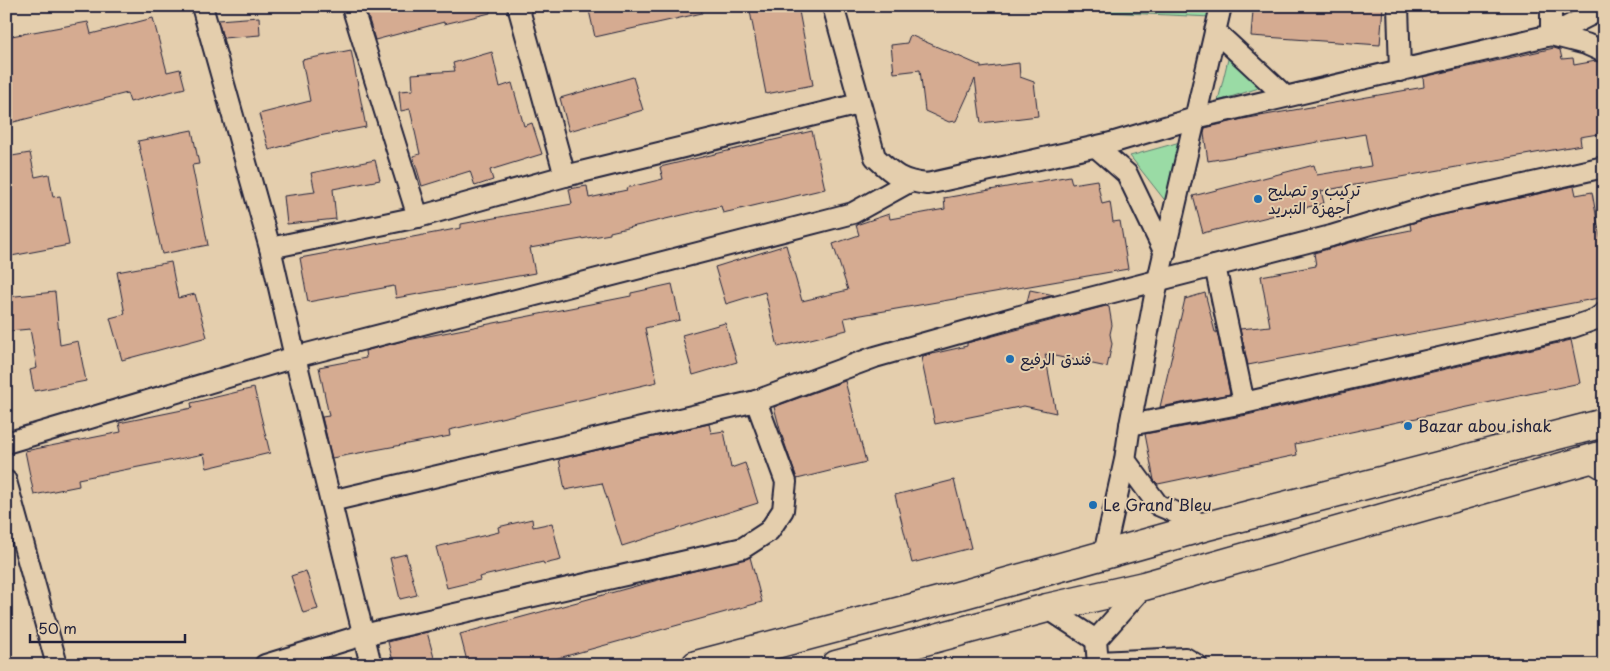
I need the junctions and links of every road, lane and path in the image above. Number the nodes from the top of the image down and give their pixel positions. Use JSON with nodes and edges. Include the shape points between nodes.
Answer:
{"nodes":[{"id":1,"x":202,"y":6,"type":"edge"},
{"id":2,"x":352,"y":6,"type":"edge"},
{"id":3,"x":518,"y":6,"type":"edge"},
{"id":4,"x":833,"y":6,"type":"edge"},
{"id":5,"x":1221,"y":6,"type":"edge"},
{"id":6,"x":1398,"y":6,"type":"edge"},
{"id":7,"x":1551,"y":6,"type":"edge"},
{"id":8,"x":1604,"y":8,"type":"edge"},
{"id":9,"x":1215,"y":31,"type":"junction"},
{"id":10,"x":1551,"y":35,"type":"junction"},
{"id":11,"x":1604,"y":52,"type":"edge"},
{"id":12,"x":1400,"y":71,"type":"junction"},
{"id":13,"x":1285,"y":96,"type":"junction"},
{"id":14,"x":859,"y":104,"type":"junction"},
{"id":15,"x":1194,"y":118,"type":"junction"},
{"id":16,"x":1096,"y":147,"type":"junction"},
{"id":17,"x":1604,"y":167,"type":"edge"},
{"id":18,"x":565,"y":176,"type":"junction"},
{"id":19,"x":909,"y":182,"type":"junction"},
{"id":20,"x":418,"y":217,"type":"junction"},
{"id":21,"x":270,"y":248,"type":"junction"},
{"id":22,"x":1166,"y":253,"type":"junction"},
{"id":23,"x":1215,"y":266,"type":"junction"},
{"id":24,"x":1158,"y":280,"type":"junction"},
{"id":25,"x":1604,"y":313,"type":"edge"},
{"id":26,"x":295,"y":357,"type":"junction"},
{"id":27,"x":756,"y":401,"type":"junction"},
{"id":28,"x":1244,"y":403,"type":"junction"},
{"id":29,"x":1604,"y":423,"type":"edge"},
{"id":30,"x":1130,"y":425,"type":"junction"},
{"id":31,"x":6,"y":443,"type":"edge"},
{"id":32,"x":1125,"y":460,"type":"junction"},
{"id":33,"x":1600,"y":460,"type":"edge"},
{"id":34,"x":6,"y":481,"type":"edge"},
{"id":35,"x":331,"y":501,"type":"junction"},
{"id":36,"x":1207,"y":526,"type":"junction"},
{"id":37,"x":1104,"y":554,"type":"junction"},
{"id":38,"x":1144,"y":586,"type":"junction"},
{"id":39,"x":1047,"y":608,"type":"junction"},
{"id":40,"x":363,"y":635,"type":"junction"},
{"id":41,"x":1096,"y":640,"type":"junction"},
{"id":42,"x":1098,"y":664,"type":"edge"},
{"id":43,"x":56,"y":665,"type":"edge"},
{"id":44,"x":265,"y":665,"type":"edge"},
{"id":45,"x":371,"y":665,"type":"edge"},
{"id":46,"x":696,"y":665,"type":"edge"},
{"id":47,"x":836,"y":665,"type":"edge"},
{"id":48,"x":1198,"y":665,"type":"edge"}],
"edges":[{"from":1,"to":21,"type":"street"},
{"from":2,"to":20,"type":"street"},
{"from":3,"to":18,"type":"street"},
{"from":4,"to":14,"type":"street"},
{"from":5,"to":9,"type":"street"},
{"from":6,"to":12,"type":"street"},
{"from":7,"to":10,"type":"street"},
{"from":8,"to":10,"type":"street"},
{"from":9,"to":13,"type":"street"},
{"from":9,"to":15,"type":"street"},
{"from":10,"to":11,"type":"street"},
{"from":10,"to":12,"type":"street"},
{"from":12,"to":13,"type":"street"},
{"from":13,"to":15,"type":"street"},
{"from":14,"to":18,"type":"street"},
{"from":14,"to":19,"type":"street","via":[[875,157],[892,173]]},
{"from":15,"to":16,"type":"street"},
{"from":15,"to":22,"type":"street"},
{"from":16,"to":19,"type":"street","via":[[927,184]]},
{"from":16,"to":22,"type":"street","via":[[1127,174]]},
{"from":17,"to":23,"type":"street","via":[[1426,207]]},
{"from":18,"to":20,"type":"street"},
{"from":19,"to":26,"type":"street","via":[[853,213]]},
{"from":20,"to":21,"type":"street"},
{"from":21,"to":26,"type":"street"},
{"from":22,"to":24,"type":"street"},
{"from":23,"to":24,"type":"street"},
{"from":23,"to":28,"type":"street"},
{"from":24,"to":27,"type":"street","via":[[875,357]]},
{"from":24,"to":30,"type":"street"},
{"from":25,"to":28,"type":"street","via":[[1573,327]]},
{"from":26,"to":31,"type":"street"},
{"from":26,"to":35,"type":"street"},
{"from":27,"to":35,"type":"street"},
{"from":27,"to":40,"type":"street","via":[[786,482],[783,510],[769,532],[744,548]]},
{"from":28,"to":30,"type":"street"},
{"from":29,"to":36,"type":"main road"},
{"from":30,"to":32,"type":"street"},
{"from":32,"to":36,"type":"street","via":[[1158,505]]},
{"from":32,"to":37,"type":"street"},
{"from":33,"to":38,"type":"main road","via":[[1564,465]]},
{"from":34,"to":43,"type":"street"},
{"from":35,"to":40,"type":"street"},
{"from":36,"to":37,"type":"main road"},
{"from":37,"to":46,"type":"main road"},
{"from":38,"to":39,"type":"main road"},
{"from":38,"to":41,"type":"street"},
{"from":39,"to":41,"type":"street"},
{"from":39,"to":47,"type":"main road"},
{"from":40,"to":44,"type":"street"},
{"from":40,"to":45,"type":"street"},
{"from":41,"to":42,"type":"street"},
{"from":42,"to":48,"type":"street","via":[[1185,658]]}]}
